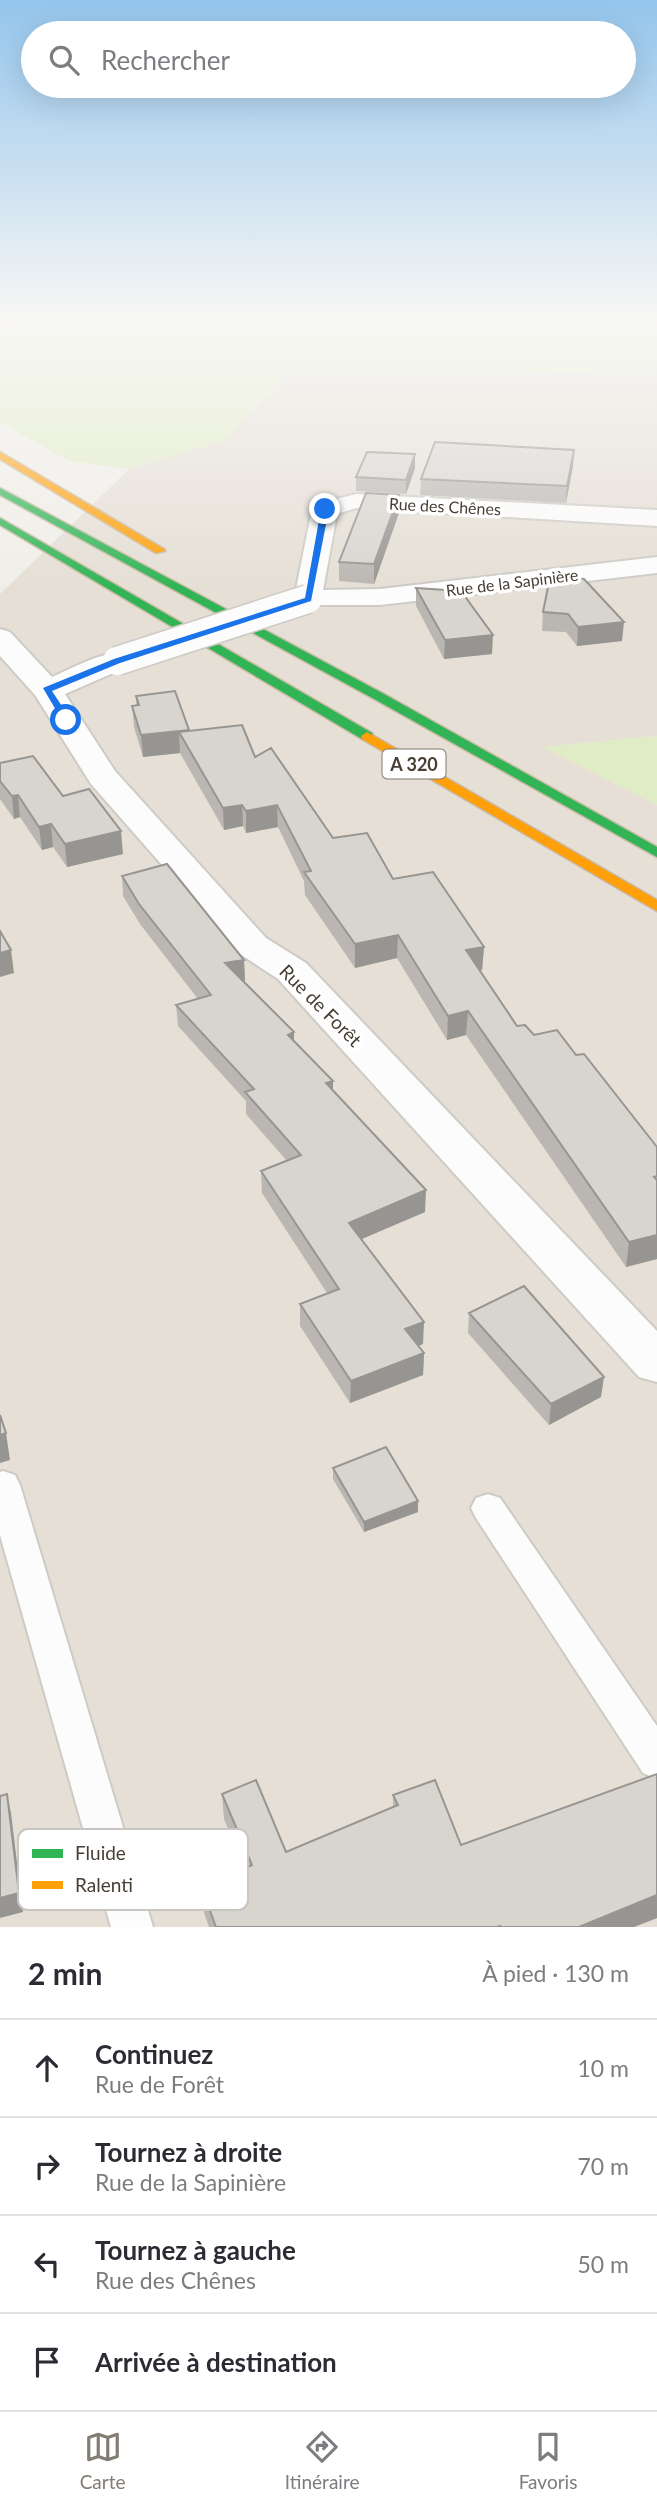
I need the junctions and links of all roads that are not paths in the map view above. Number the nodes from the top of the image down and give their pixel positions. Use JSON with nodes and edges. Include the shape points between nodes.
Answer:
{"nodes":[{"id":1,"x":0,"y":455,"type":"edge"},
{"id":2,"x":0,"y":491,"type":"edge"},
{"id":3,"x":657,"y":518,"type":"edge"},
{"id":4,"x":0,"y":521,"type":"edge"},
{"id":5,"x":170,"y":557,"type":"dead end"},
{"id":6,"x":657,"y":565,"type":"edge"},
{"id":7,"x":54,"y":573,"type":"dead end"},
{"id":8,"x":308,"y":599,"type":"junction"},
{"id":9,"x":249,"y":606,"type":"dead end"},
{"id":10,"x":171,"y":622,"type":"junction"},
{"id":11,"x":0,"y":638,"type":"edge"},
{"id":12,"x":47,"y":690,"type":"junction"},
{"id":13,"x":380,"y":697,"type":"junction"},
{"id":14,"x":657,"y":853,"type":"edge"},
{"id":15,"x":657,"y":906,"type":"edge"},
{"id":16,"x":657,"y":1363,"type":"edge"},
{"id":17,"x":3,"y":1485,"type":"dead end"},
{"id":18,"x":488,"y":1508,"type":"dead end"},
{"id":19,"x":657,"y":1760,"type":"edge"},
{"id":20,"x":103,"y":1829,"type":"edge"},
{"id":21,"x":127,"y":1910,"type":"edge"},
{"id":22,"x":132,"y":1927,"type":"edge"}],
"edges":[{"from":1,"to":5,"type":"highway"},
{"from":2,"to":13,"type":"highway","number":"A 320"},
{"from":3,"to":8,"type":"street","name":"Rue des Chênes","via":[[356,501],[325,509]]},
{"from":4,"to":10,"type":"highway","number":"A 320"},
{"from":6,"to":8,"type":"street","name":"Rue de la Sapinière","via":[[380,597]]},
{"from":7,"to":10,"type":"highway"},
{"from":8,"to":12,"type":"street","name":"Rue de la Sapinière","bridge":true,"via":[[117,661]]},
{"from":9,"to":13,"type":"highway"},
{"from":10,"to":15,"type":"highway","number":"A 320"},
{"from":11,"to":12,"type":"street","name":"Rue de Forêt"},
{"from":12,"to":16,"type":"street","name":"Rue de Forêt","via":[[103,777],[253,946],[292,971]]},
{"from":13,"to":14,"type":"highway","number":"A 320"},
{"from":17,"to":20,"type":"lane"},
{"from":18,"to":19,"type":"lane"},
{"from":21,"to":22,"type":"lane"}]}
